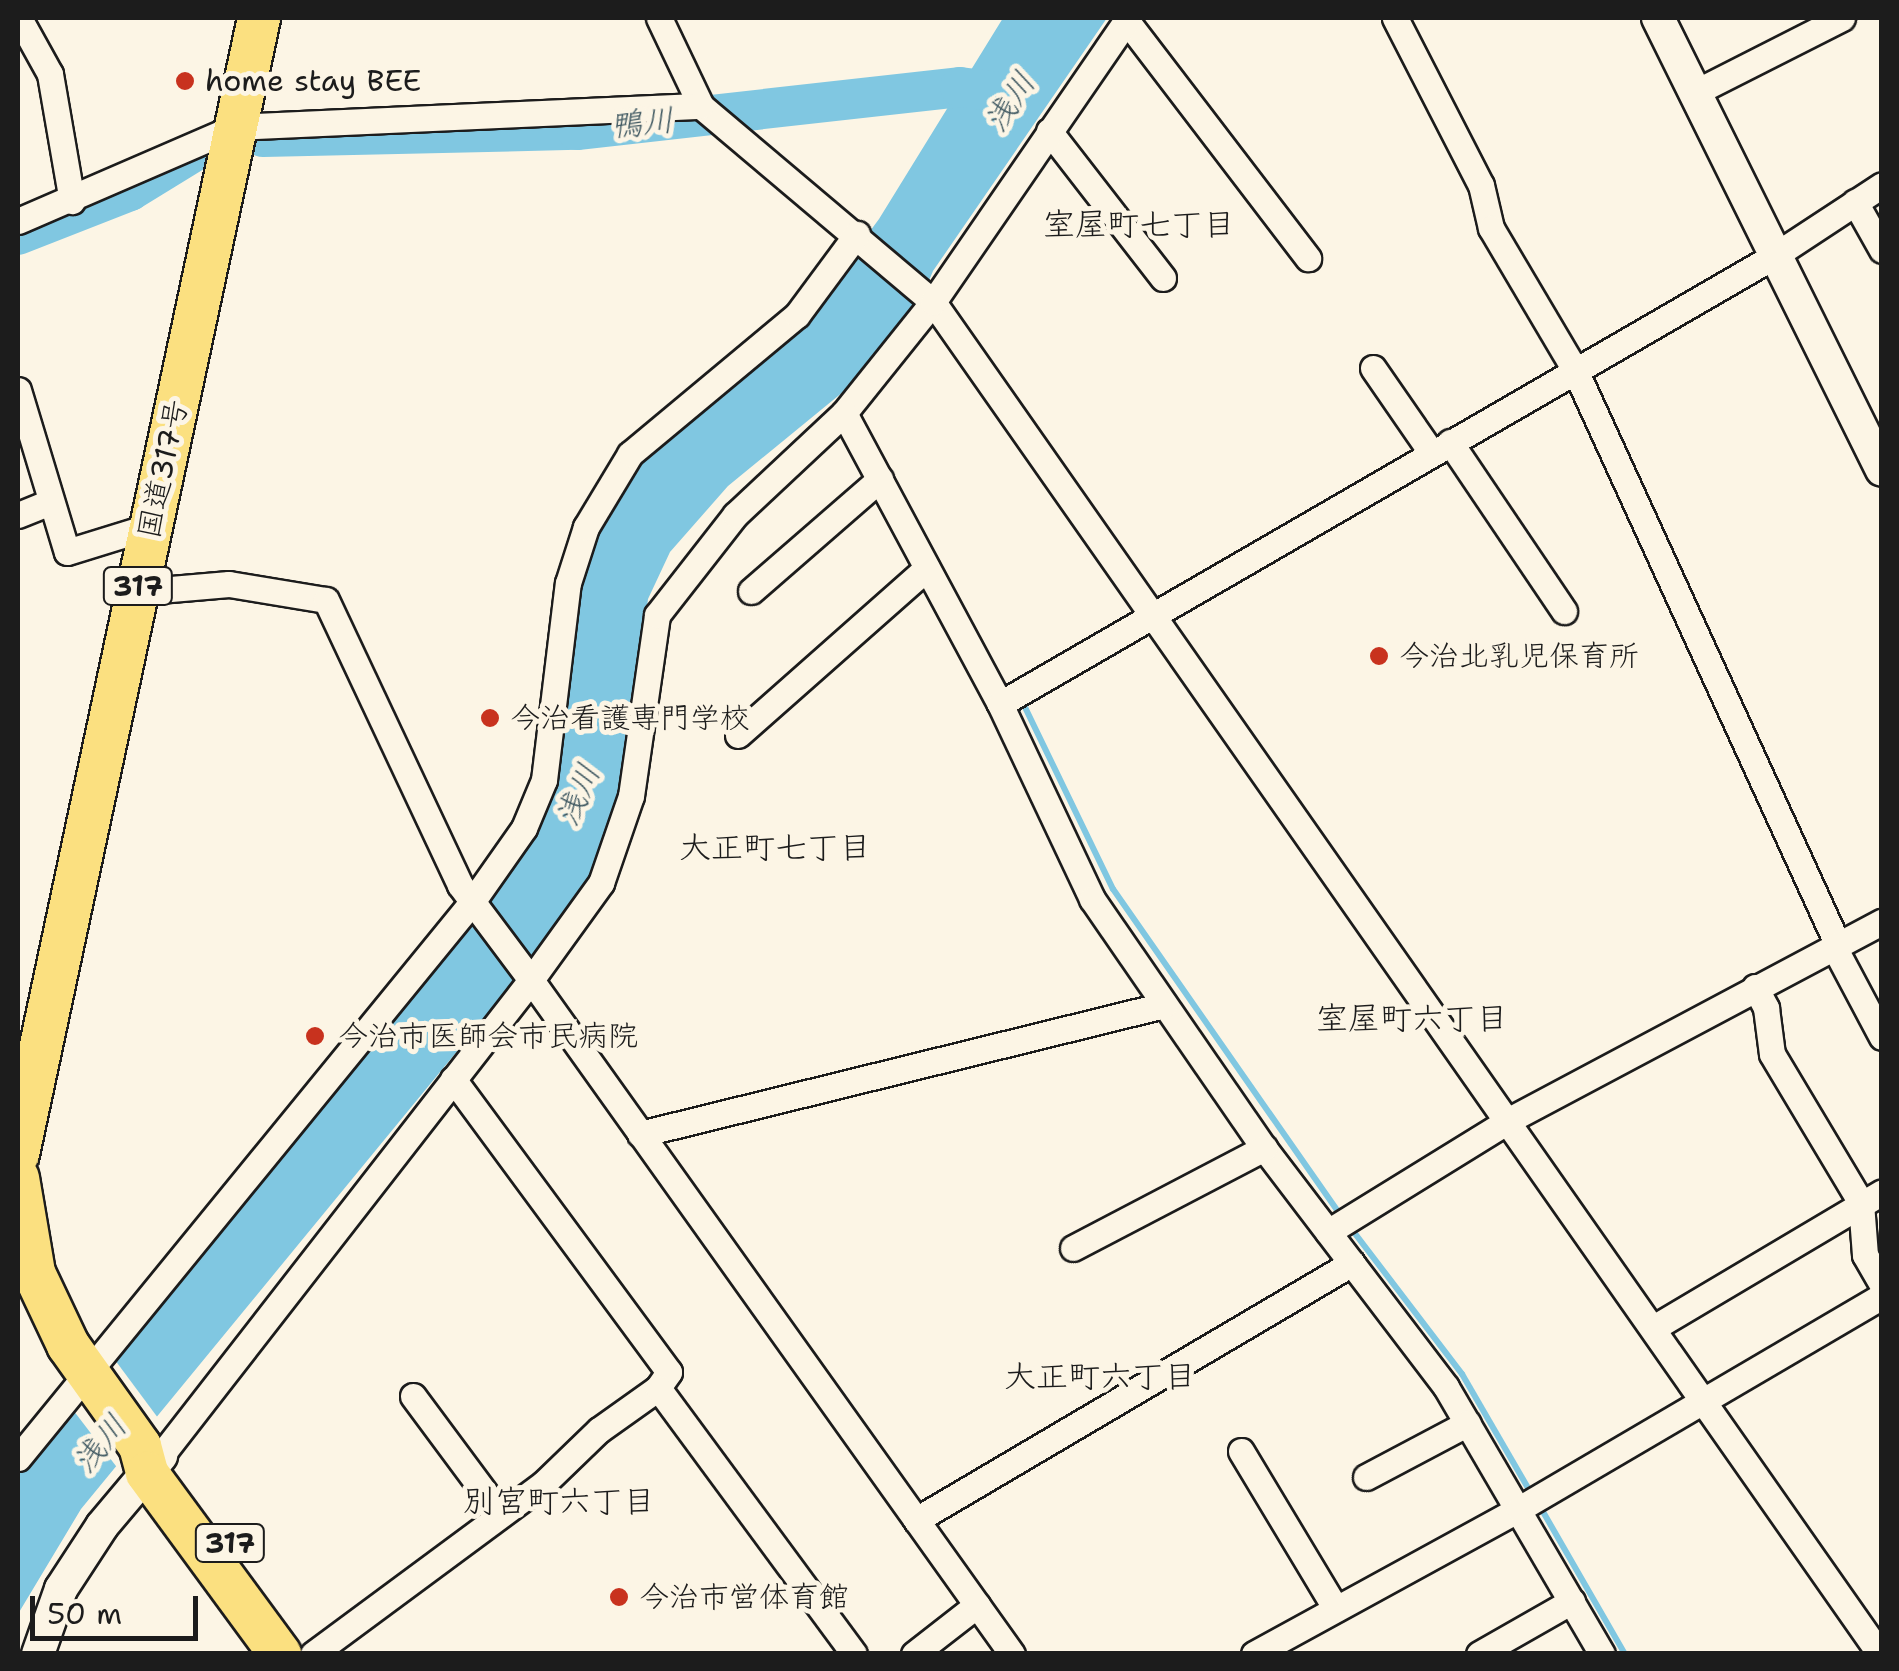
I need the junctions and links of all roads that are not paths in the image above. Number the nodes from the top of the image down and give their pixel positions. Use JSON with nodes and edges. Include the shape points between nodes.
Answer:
{"nodes":[{"id":1,"x":19,"y":18,"type":"edge"},
{"id":2,"x":259,"y":18,"type":"edge"},
{"id":3,"x":659,"y":18,"type":"edge"},
{"id":4,"x":1395,"y":18,"type":"edge"},
{"id":5,"x":1658,"y":18,"type":"edge"},
{"id":6,"x":1127,"y":19,"type":"edge"},
{"id":7,"x":1834,"y":19,"type":"edge"},
{"id":8,"x":1694,"y":93,"type":"junction"},
{"id":9,"x":701,"y":106,"type":"junction"},
{"id":10,"x":235,"y":126,"type":"junction"},
{"id":11,"x":1049,"y":131,"type":"junction"},
{"id":12,"x":1882,"y":185,"type":"edge"},
{"id":13,"x":72,"y":201,"type":"junction"},
{"id":14,"x":1855,"y":202,"type":"junction"},
{"id":15,"x":18,"y":221,"type":"edge"},
{"id":16,"x":862,"y":238,"type":"junction"},
{"id":17,"x":1882,"y":250,"type":"edge"},
{"id":18,"x":1774,"y":256,"type":"junction"},
{"id":19,"x":1308,"y":258,"type":"dead end"},
{"id":20,"x":1164,"y":278,"type":"dead end"},
{"id":21,"x":929,"y":296,"type":"junction"},
{"id":22,"x":1373,"y":368,"type":"dead end"},
{"id":23,"x":1574,"y":370,"type":"junction"},
{"id":24,"x":18,"y":390,"type":"edge"},
{"id":25,"x":844,"y":414,"type":"junction"},
{"id":26,"x":1440,"y":447,"type":"junction"},
{"id":27,"x":1882,"y":470,"type":"edge"},
{"id":28,"x":880,"y":479,"type":"junction"},
{"id":29,"x":50,"y":502,"type":"junction"},
{"id":30,"x":18,"y":515,"type":"edge"},
{"id":31,"x":151,"y":526,"type":"junction"},
{"id":32,"x":928,"y":568,"type":"junction"},
{"id":33,"x":752,"y":591,"type":"dead end"},
{"id":34,"x":136,"y":592,"type":"junction"},
{"id":35,"x":1154,"y":611,"type":"junction"},
{"id":36,"x":1564,"y":611,"type":"dead end"},
{"id":37,"x":1000,"y":704,"type":"junction"},
{"id":38,"x":738,"y":735,"type":"dead end"},
{"id":39,"x":475,"y":906,"type":"junction"},
{"id":40,"x":1882,"y":922,"type":"edge"},
{"id":41,"x":1835,"y":944,"type":"junction"},
{"id":42,"x":527,"y":976,"type":"junction"},
{"id":43,"x":1755,"y":987,"type":"junction"},
{"id":44,"x":1164,"y":1005,"type":"junction"},
{"id":45,"x":1882,"y":1036,"type":"edge"},
{"id":46,"x":453,"y":1079,"type":"junction"},
{"id":47,"x":1509,"y":1120,"type":"junction"},
{"id":48,"x":640,"y":1134,"type":"junction"},
{"id":49,"x":1264,"y":1148,"type":"junction"},
{"id":50,"x":18,"y":1154,"type":"edge"},
{"id":51,"x":18,"y":1178,"type":"edge"},
{"id":52,"x":1871,"y":1198,"type":"edge"},
{"id":53,"x":1328,"y":1232,"type":"junction"},
{"id":54,"x":1073,"y":1248,"type":"dead end"},
{"id":55,"x":1352,"y":1264,"type":"junction"},
{"id":56,"x":26,"y":1267,"type":"edge"},
{"id":57,"x":1879,"y":1300,"type":"edge"},
{"id":58,"x":1654,"y":1327,"type":"junction"},
{"id":59,"x":89,"y":1378,"type":"junction"},
{"id":60,"x":658,"y":1388,"type":"junction"},
{"id":61,"x":414,"y":1396,"type":"dead end"},
{"id":62,"x":1704,"y":1397,"type":"junction"},
{"id":63,"x":1468,"y":1423,"type":"junction"},
{"id":64,"x":1241,"y":1451,"type":"dead end"},
{"id":65,"x":150,"y":1457,"type":"junction"},
{"id":66,"x":18,"y":1458,"type":"edge"},
{"id":67,"x":1366,"y":1477,"type":"dead end"},
{"id":68,"x":1518,"y":1510,"type":"junction"},
{"id":69,"x":500,"y":1513,"type":"junction"},
{"id":70,"x":916,"y":1520,"type":"junction"},
{"id":71,"x":1572,"y":1601,"type":"junction"},
{"id":72,"x":977,"y":1605,"type":"junction"},
{"id":73,"x":1336,"y":1609,"type":"junction"},
{"id":74,"x":38,"y":1654,"type":"edge"},
{"id":75,"x":280,"y":1654,"type":"edge"},
{"id":76,"x":313,"y":1654,"type":"edge"},
{"id":77,"x":854,"y":1654,"type":"edge"},
{"id":78,"x":914,"y":1654,"type":"edge"},
{"id":79,"x":1012,"y":1654,"type":"edge"},
{"id":80,"x":1254,"y":1654,"type":"edge"},
{"id":81,"x":1479,"y":1654,"type":"edge"},
{"id":82,"x":1602,"y":1654,"type":"edge"},
{"id":83,"x":1880,"y":1654,"type":"edge"}],
"edges":[{"from":1,"to":13,"type":"street","via":[[50,74]]},
{"from":2,"to":10,"type":"highway","name":"国道317号","number":"317"},
{"from":3,"to":9,"type":"street"},
{"from":4,"to":23,"type":"street","via":[[1480,185],[1491,228]]},
{"from":5,"to":8,"type":"street"},
{"from":6,"to":11,"type":"street"},
{"from":6,"to":19,"type":"street"},
{"from":7,"to":8,"type":"street"},
{"from":8,"to":18,"type":"street"},
{"from":9,"to":10,"type":"street"},
{"from":9,"to":16,"type":"street"},
{"from":10,"to":13,"type":"street"},
{"from":10,"to":31,"type":"highway","name":"国道317号","number":"317"},
{"from":11,"to":20,"type":"street"},
{"from":11,"to":21,"type":"street"},
{"from":12,"to":14,"type":"street"},
{"from":13,"to":15,"type":"street"},
{"from":14,"to":17,"type":"street"},
{"from":14,"to":18,"type":"street"},
{"from":16,"to":21,"type":"street"},
{"from":16,"to":39,"type":"street","via":[[798,315],[630,454],[609,486],[568,583],[544,780],[524,828]]},
{"from":18,"to":23,"type":"street"},
{"from":18,"to":27,"type":"street"},
{"from":21,"to":25,"type":"street"},
{"from":21,"to":35,"type":"street"},
{"from":22,"to":26,"type":"street"},
{"from":23,"to":26,"type":"street"},
{"from":23,"to":41,"type":"street"},
{"from":24,"to":29,"type":"street"},
{"from":25,"to":28,"type":"street"},
{"from":25,"to":42,"type":"street","via":[[736,515],[657,615],[651,689],[625,814],[601,883]]},
{"from":26,"to":35,"type":"street"},
{"from":26,"to":36,"type":"street"},
{"from":28,"to":32,"type":"street"},
{"from":28,"to":33,"type":"street"},
{"from":29,"to":30,"type":"street"},
{"from":29,"to":31,"type":"street","via":[[67,552]]},
{"from":31,"to":34,"type":"highway","name":"国道317号","number":"317"},
{"from":32,"to":37,"type":"street"},
{"from":32,"to":38,"type":"street"},
{"from":34,"to":39,"type":"street","via":[[229,584],[326,600]]},
{"from":34,"to":50,"type":"highway","name":"国道317号","number":"317"},
{"from":35,"to":37,"type":"street"},
{"from":35,"to":47,"type":"street"},
{"from":37,"to":44,"type":"street","via":[[1092,899]]},
{"from":39,"to":42,"type":"street"},
{"from":39,"to":59,"type":"street"},
{"from":40,"to":41,"type":"street"},
{"from":41,"to":43,"type":"street"},
{"from":41,"to":45,"type":"street"},
{"from":42,"to":46,"type":"street"},
{"from":42,"to":48,"type":"street"},
{"from":43,"to":47,"type":"street"},
{"from":43,"to":52,"type":"street","via":[[1766,1008],[1772,1054]]},
{"from":44,"to":48,"type":"street"},
{"from":44,"to":49,"type":"street"},
{"from":46,"to":60,"type":"street","via":[[668,1372]]},
{"from":46,"to":65,"type":"street"},
{"from":47,"to":53,"type":"street"},
{"from":47,"to":58,"type":"street"},
{"from":48,"to":70,"type":"street"},
{"from":49,"to":53,"type":"street"},
{"from":49,"to":54,"type":"street"},
{"from":51,"to":56,"type":"highway","number":"317"},
{"from":52,"to":57,"type":"street","via":[[1864,1255]]},
{"from":52,"to":58,"type":"street"},
{"from":53,"to":55,"type":"street"},
{"from":55,"to":63,"type":"street"},
{"from":55,"to":70,"type":"street"},
{"from":56,"to":59,"type":"highway","number":"317"},
{"from":57,"to":62,"type":"street"},
{"from":58,"to":62,"type":"street"},
{"from":59,"to":65,"type":"highway","number":"317"},
{"from":59,"to":66,"type":"street"},
{"from":60,"to":69,"type":"street"},
{"from":60,"to":77,"type":"street"},
{"from":61,"to":69,"type":"street"},
{"from":62,"to":68,"type":"street"},
{"from":62,"to":83,"type":"street"},
{"from":63,"to":67,"type":"street"},
{"from":63,"to":68,"type":"street"},
{"from":64,"to":73,"type":"street"},
{"from":65,"to":74,"type":"street","via":[[61,1589]]},
{"from":65,"to":75,"type":"highway","number":"317"},
{"from":65,"to":76,"type":"highway","number":"317"},
{"from":68,"to":71,"type":"street"},
{"from":68,"to":73,"type":"street"},
{"from":69,"to":76,"type":"street"},
{"from":70,"to":72,"type":"street"},
{"from":71,"to":81,"type":"street"},
{"from":71,"to":82,"type":"street"},
{"from":72,"to":78,"type":"street"},
{"from":72,"to":79,"type":"street"},
{"from":73,"to":80,"type":"street"}]}
